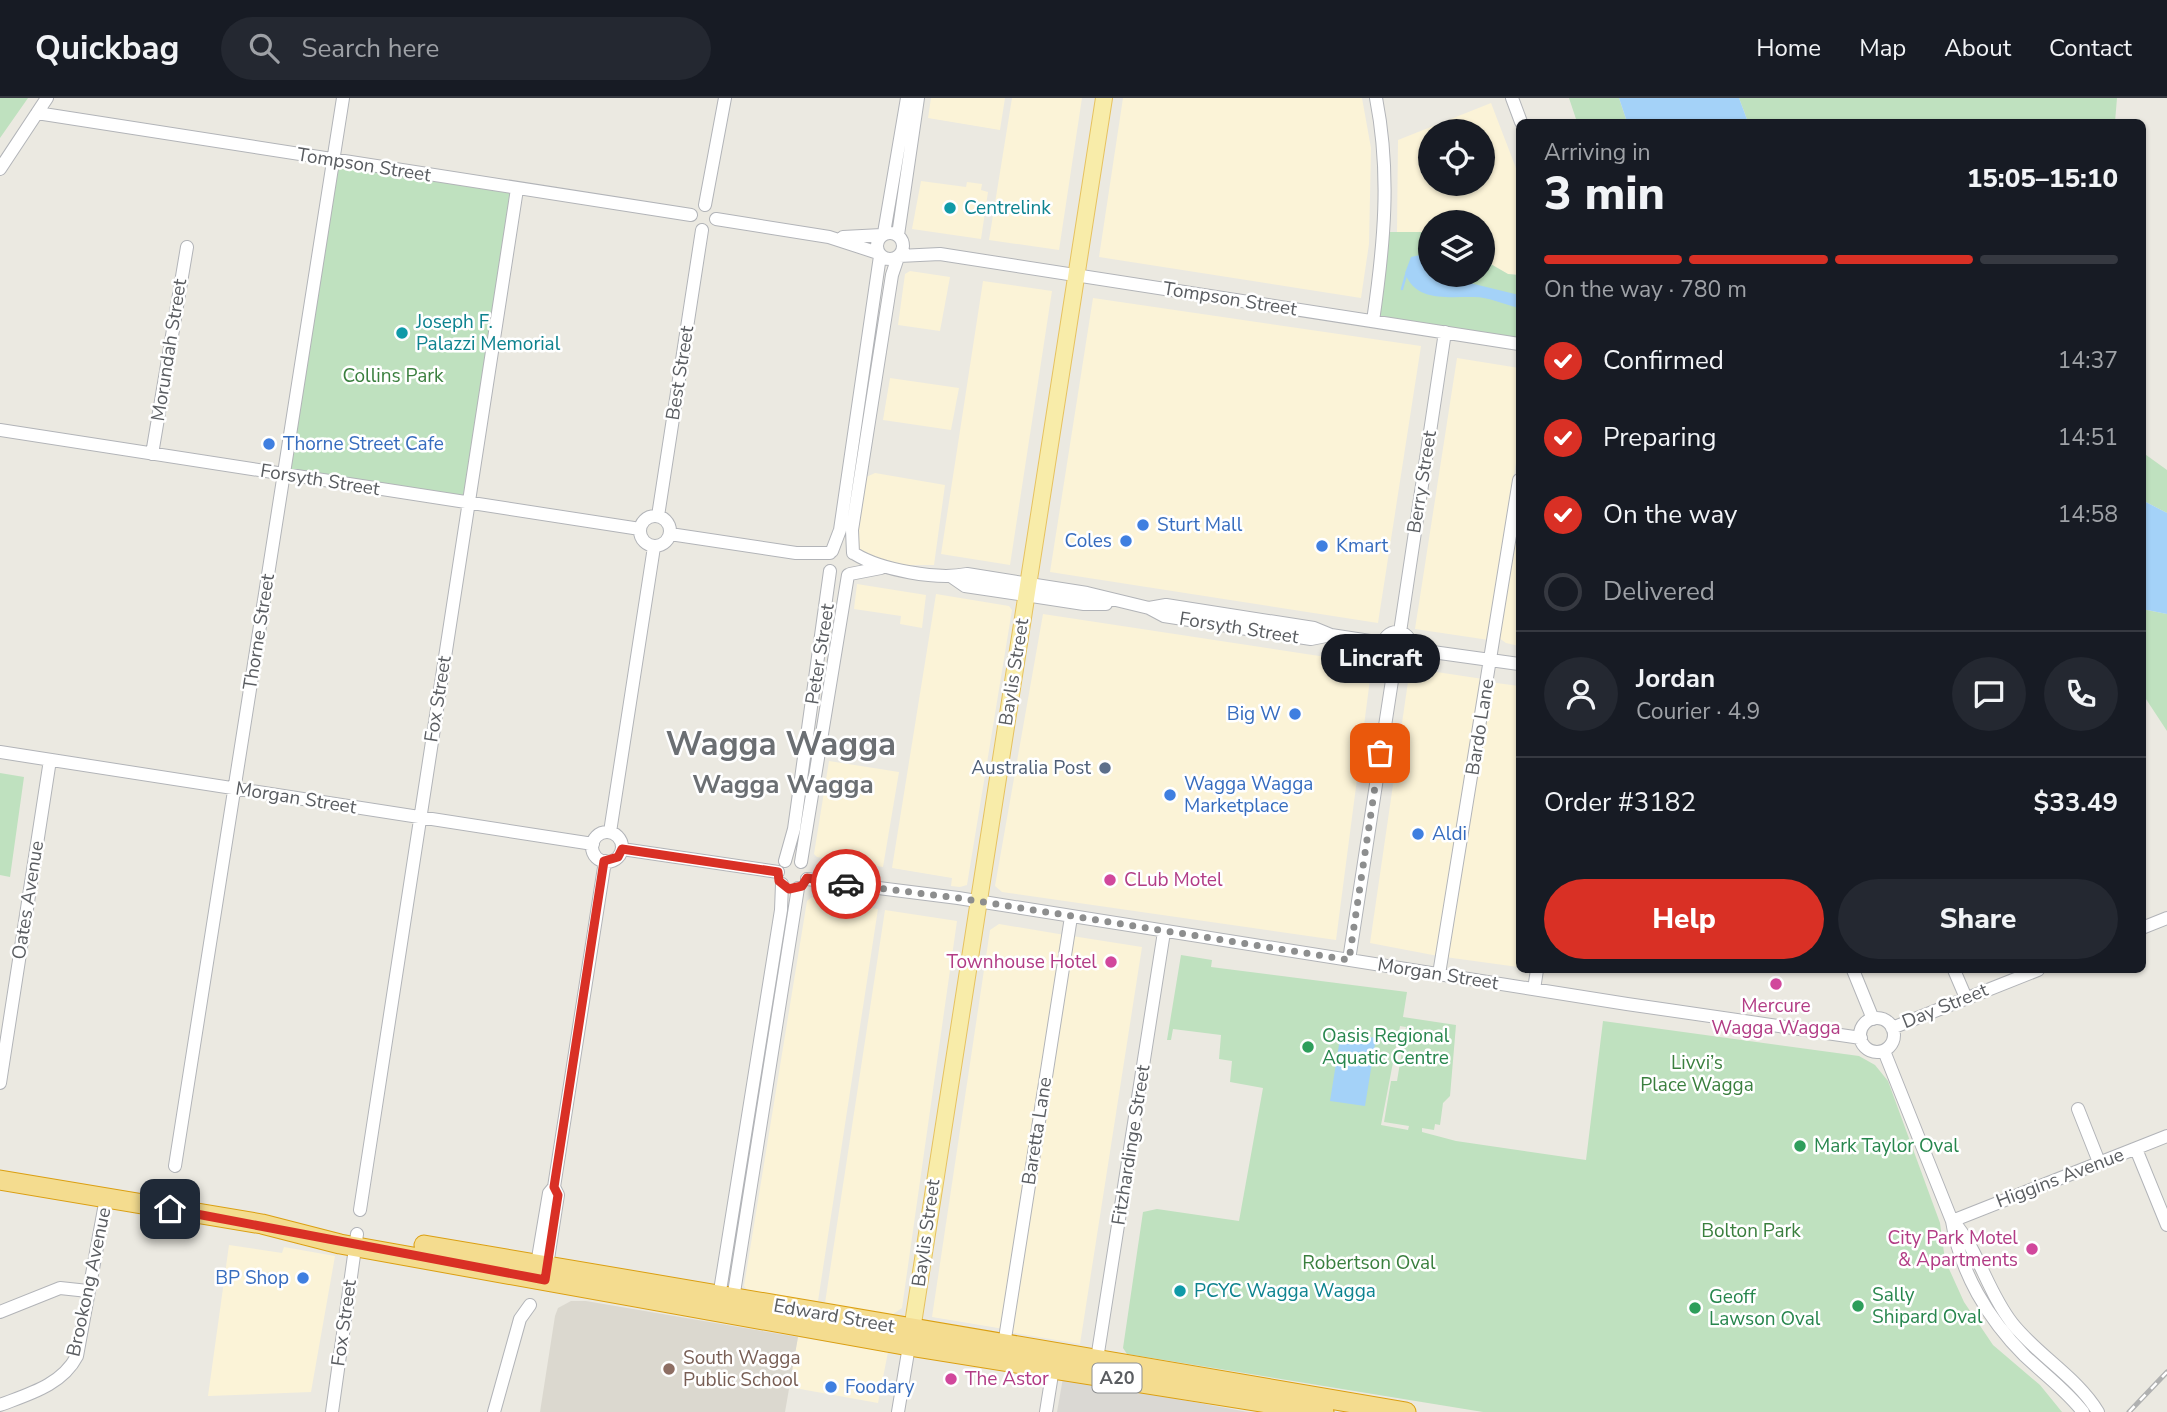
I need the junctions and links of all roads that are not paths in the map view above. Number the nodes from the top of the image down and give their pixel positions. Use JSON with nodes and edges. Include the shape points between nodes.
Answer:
{"nodes":[{"id":1,"x":47,"y":98,"type":"edge"},
{"id":2,"x":343,"y":98,"type":"edge"},
{"id":3,"x":907,"y":98,"type":"edge"},
{"id":4,"x":918,"y":98,"type":"edge"},
{"id":5,"x":1104,"y":98,"type":"edge"},
{"id":6,"x":1376,"y":98,"type":"edge"},
{"id":7,"x":1512,"y":98,"type":"edge"},
{"id":8,"x":723,"y":100,"type":"edge"},
{"id":9,"x":37,"y":113,"type":"junction"},
{"id":10,"x":909,"y":119,"type":"junction"},
{"id":11,"x":1520,"y":119,"type":"edge"},
{"id":12,"x":333,"y":161,"type":"junction"},
{"id":13,"x":903,"y":162,"type":"junction"},
{"id":14,"x":0,"y":169,"type":"edge"},
{"id":15,"x":517,"y":188,"type":"junction"},
{"id":16,"x":705,"y":205,"type":"junction"},
{"id":17,"x":691,"y":215,"type":"junction"},
{"id":18,"x":716,"y":219,"type":"junction"},
{"id":19,"x":702,"y":230,"type":"junction"},
{"id":20,"x":883,"y":234,"type":"junction"},
{"id":21,"x":899,"y":236,"type":"junction"},
{"id":22,"x":829,"y":237,"type":"junction"},
{"id":23,"x":187,"y":247,"type":"dead end"},
{"id":24,"x":879,"y":254,"type":"junction"},
{"id":25,"x":940,"y":254,"type":"junction"},
{"id":26,"x":898,"y":256,"type":"junction"},
{"id":27,"x":1076,"y":275,"type":"junction"},
{"id":28,"x":1373,"y":321,"type":"junction"},
{"id":29,"x":876,"y":330,"type":"junction"},
{"id":30,"x":1445,"y":332,"type":"junction"},
{"id":31,"x":1516,"y":344,"type":"edge"},
{"id":32,"x":0,"y":430,"type":"edge"},
{"id":33,"x":152,"y":454,"type":"junction"},
{"id":34,"x":284,"y":474,"type":"junction"},
{"id":35,"x":854,"y":477,"type":"junction"},
{"id":36,"x":468,"y":503,"type":"junction"},
{"id":37,"x":657,"y":516,"type":"junction"},
{"id":38,"x":1515,"y":528,"type":"edge"},
{"id":39,"x":640,"y":529,"type":"junction"},
{"id":40,"x":670,"y":534,"type":"junction"},
{"id":41,"x":654,"y":547,"type":"junction"},
{"id":42,"x":831,"y":552,"type":"junction"},
{"id":43,"x":796,"y":553,"type":"junction"},
{"id":44,"x":854,"y":553,"type":"junction"},
{"id":45,"x":885,"y":567,"type":"junction"},
{"id":46,"x":830,"y":569,"type":"junction"},
{"id":47,"x":849,"y":575,"type":"junction"},
{"id":48,"x":1027,"y":590,"type":"junction"},
{"id":49,"x":1400,"y":632,"type":"junction"},
{"id":50,"x":829,"y":640,"type":"junction"},
{"id":51,"x":1383,"y":643,"type":"junction"},
{"id":52,"x":1411,"y":649,"type":"junction"},
{"id":53,"x":1490,"y":660,"type":"junction"},
{"id":54,"x":1395,"y":661,"type":"junction"},
{"id":55,"x":1516,"y":664,"type":"edge"},
{"id":56,"x":0,"y":752,"type":"edge"},
{"id":57,"x":50,"y":760,"type":"junction"},
{"id":58,"x":234,"y":788,"type":"junction"},
{"id":59,"x":805,"y":789,"type":"junction"},
{"id":60,"x":420,"y":817,"type":"junction"},
{"id":61,"x":610,"y":832,"type":"junction"},
{"id":62,"x":593,"y":844,"type":"junction"},
{"id":63,"x":622,"y":849,"type":"junction"},
{"id":64,"x":604,"y":861,"type":"junction"},
{"id":65,"x":801,"y":862,"type":"junction"},
{"id":66,"x":782,"y":872,"type":"junction"},
{"id":67,"x":802,"y":883,"type":"junction"},
{"id":68,"x":978,"y":902,"type":"junction"},
{"id":69,"x":1071,"y":917,"type":"junction"},
{"id":70,"x":2167,"y":918,"type":"edge"},
{"id":71,"x":2146,"y":926,"type":"edge"},
{"id":72,"x":1164,"y":932,"type":"junction"},
{"id":73,"x":780,"y":953,"type":"junction"},
{"id":74,"x":1349,"y":960,"type":"junction"},
{"id":75,"x":1536,"y":973,"type":"edge"},
{"id":76,"x":1854,"y":973,"type":"edge"},
{"id":77,"x":1955,"y":973,"type":"edge"},
{"id":78,"x":2030,"y":973,"type":"edge"},
{"id":79,"x":1439,"y":974,"type":"junction"},
{"id":80,"x":1534,"y":989,"type":"junction"},
{"id":81,"x":1966,"y":998,"type":"junction"},
{"id":82,"x":1873,"y":1019,"type":"junction"},
{"id":83,"x":1892,"y":1028,"type":"junction"},
{"id":84,"x":1861,"y":1038,"type":"junction"},
{"id":85,"x":1884,"y":1051,"type":"junction"},
{"id":86,"x":764,"y":1062,"type":"junction"},
{"id":87,"x":0,"y":1083,"type":"edge"},
{"id":88,"x":2078,"y":1109,"type":"dead end"},
{"id":89,"x":749,"y":1112,"type":"junction"},
{"id":90,"x":763,"y":1115,"type":"junction"},
{"id":91,"x":2167,"y":1136,"type":"edge"},
{"id":92,"x":2136,"y":1149,"type":"junction"},
{"id":93,"x":2099,"y":1162,"type":"junction"},
{"id":94,"x":175,"y":1166,"type":"dead end"},
{"id":95,"x":740,"y":1169,"type":"junction"},
{"id":96,"x":754,"y":1171,"type":"junction"},
{"id":97,"x":0,"y":1180,"type":"edge"},
{"id":98,"x":106,"y":1198,"type":"junction"},
{"id":99,"x":360,"y":1210,"type":"dead end"},
{"id":100,"x":1952,"y":1220,"type":"junction"},
{"id":101,"x":731,"y":1221,"type":"junction"},
{"id":102,"x":746,"y":1223,"type":"junction"},
{"id":103,"x":2167,"y":1225,"type":"edge"},
{"id":104,"x":356,"y":1240,"type":"junction"},
{"id":105,"x":541,"y":1273,"type":"junction"},
{"id":106,"x":1979,"y":1282,"type":"junction"},
{"id":107,"x":88,"y":1292,"type":"junction"},
{"id":108,"x":726,"y":1298,"type":"junction"},
{"id":109,"x":530,"y":1305,"type":"dead end"},
{"id":110,"x":0,"y":1312,"type":"edge"},
{"id":111,"x":910,"y":1338,"type":"junction"},
{"id":112,"x":1004,"y":1345,"type":"junction"},
{"id":113,"x":1096,"y":1367,"type":"junction"},
{"id":114,"x":1053,"y":1368,"type":"junction"},
{"id":115,"x":0,"y":1405,"type":"edge"},
{"id":116,"x":331,"y":1412,"type":"edge"},
{"id":117,"x":494,"y":1412,"type":"edge"},
{"id":118,"x":898,"y":1412,"type":"edge"},
{"id":119,"x":1046,"y":1412,"type":"edge"},
{"id":120,"x":1325,"y":1412,"type":"edge"},
{"id":121,"x":1406,"y":1412,"type":"edge"},
{"id":122,"x":2083,"y":1412,"type":"edge"},
{"id":123,"x":2098,"y":1412,"type":"edge"}],
"edges":[{"from":1,"to":9,"type":"street"},
{"from":2,"to":12,"type":"street","name":"Thorne Street"},
{"from":3,"to":10,"type":"street"},
{"from":4,"to":10,"type":"street"},
{"from":5,"to":27,"type":"main road","name":"Baylis Street"},
{"from":6,"to":28,"type":"street","via":[[1384,148],[1385,210]]},
{"from":7,"to":11,"type":"street"},
{"from":8,"to":16,"type":"street"},
{"from":9,"to":12,"type":"street","name":"Tompson Street"},
{"from":9,"to":14,"type":"street"},
{"from":10,"to":13,"type":"street"},
{"from":12,"to":15,"type":"street","name":"Tompson Street"},
{"from":12,"to":34,"type":"street","name":"Thorne Street"},
{"from":13,"to":20,"type":"street"},
{"from":13,"to":21,"type":"street"},
{"from":15,"to":17,"type":"street","name":"Tompson Street"},
{"from":15,"to":36,"type":"street","name":"Fox Street"},
{"from":16,"to":17,"type":"street"},
{"from":16,"to":18,"type":"street","via":[[712,208]]},
{"from":17,"to":19,"type":"street","via":[[692,223]]},
{"from":18,"to":19,"type":"street"},
{"from":18,"to":22,"type":"street"},
{"from":19,"to":37,"type":"street","name":"Best Street"},
{"from":20,"to":21,"type":"street"},
{"from":20,"to":22,"type":"street"},
{"from":20,"to":24,"type":"street","via":[[876,245]]},
{"from":21,"to":25,"type":"street","name":"Tompson Street"},
{"from":21,"to":26,"type":"street","via":[[903,248]]},
{"from":22,"to":24,"type":"street"},
{"from":23,"to":33,"type":"street","name":"Morundah Street"},
{"from":24,"to":26,"type":"street","via":[[889,259]]},
{"from":24,"to":29,"type":"street"},
{"from":25,"to":26,"type":"street","name":"Tompson Street"},
{"from":25,"to":27,"type":"street","name":"Tompson Street"},
{"from":26,"to":29,"type":"street"},
{"from":27,"to":28,"type":"street","name":"Tompson Street"},
{"from":27,"to":48,"type":"main road","name":"Baylis Street"},
{"from":28,"to":30,"type":"street","name":"Tompson Street"},
{"from":29,"to":35,"type":"street"},
{"from":30,"to":31,"type":"street","name":"Tompson Street"},
{"from":30,"to":49,"type":"street","name":"Berry Street"},
{"from":32,"to":33,"type":"street","name":"Forsyth Street"},
{"from":33,"to":34,"type":"street","name":"Forsyth Street"},
{"from":34,"to":36,"type":"street","name":"Forsyth Street"},
{"from":34,"to":58,"type":"street","name":"Thorne Street"},
{"from":35,"to":42,"type":"street"},
{"from":35,"to":44,"type":"street"},
{"from":36,"to":39,"type":"street","name":"Forsyth Street"},
{"from":36,"to":60,"type":"street","name":"Fox Street"},
{"from":37,"to":39,"type":"street","via":[[644,520]]},
{"from":37,"to":40,"type":"street","via":[[666,521]]},
{"from":38,"to":53,"type":"street","name":"Bardo Lane"},
{"from":39,"to":41,"type":"street","via":[[645,543]]},
{"from":40,"to":41,"type":"street","via":[[666,542]]},
{"from":40,"to":43,"type":"street"},
{"from":41,"to":61,"type":"street"},
{"from":42,"to":43,"type":"street"},
{"from":42,"to":44,"type":"street","via":[[846,548]]},
{"from":42,"to":46,"type":"street"},
{"from":43,"to":46,"type":"street"},
{"from":44,"to":45,"type":"street","name":"Forsyth Street"},
{"from":44,"to":47,"type":"street","via":[[857,564]]},
{"from":45,"to":47,"type":"street","name":"Forsyth Street"},
{"from":45,"to":48,"type":"street","name":"Forsyth Street","via":[[952,578],[967,574]]},
{"from":46,"to":47,"type":"street","via":[[840,576]]},
{"from":46,"to":50,"type":"street","name":"Peter Street"},
{"from":47,"to":50,"type":"street","name":"Peter Street"},
{"from":48,"to":51,"type":"street","name":"Forsyth Street","via":[[1087,593],[1120,604],[1166,605]]},
{"from":48,"to":68,"type":"main road","name":"Baylis Street"},
{"from":49,"to":51,"type":"street"},
{"from":49,"to":52,"type":"street","via":[[1408,637]]},
{"from":50,"to":59,"type":"street","name":"Peter Street"},
{"from":51,"to":54,"type":"street","via":[[1384,652]]},
{"from":52,"to":53,"type":"street"},
{"from":52,"to":54,"type":"street","via":[[1407,657]]},
{"from":53,"to":55,"type":"street"},
{"from":53,"to":79,"type":"street","name":"Bardo Lane"},
{"from":54,"to":74,"type":"street"},
{"from":56,"to":57,"type":"street","name":"Morgan Street"},
{"from":57,"to":58,"type":"street","name":"Morgan Street"},
{"from":57,"to":87,"type":"street","name":"Oates Avenue"},
{"from":58,"to":60,"type":"street","name":"Morgan Street"},
{"from":58,"to":94,"type":"street","name":"Thorne Street"},
{"from":59,"to":65,"type":"street","name":"Peter Street"},
{"from":59,"to":66,"type":"street","name":"Peter Street"},
{"from":60,"to":62,"type":"street","name":"Morgan Street"},
{"from":60,"to":99,"type":"street","name":"Fox Street"},
{"from":61,"to":62,"type":"street","via":[[597,836]]},
{"from":61,"to":63,"type":"street","via":[[621,840]]},
{"from":62,"to":64,"type":"street","via":[[597,857]]},
{"from":63,"to":64,"type":"street","via":[[618,857]]},
{"from":63,"to":66,"type":"street"},
{"from":64,"to":105,"type":"street","via":[[554,1187],[549,1193]]},
{"from":65,"to":66,"type":"street"},
{"from":65,"to":67,"type":"street","via":[[807,869]]},
{"from":66,"to":67,"type":"street","name":"Morgan Street","via":[[789,889]]},
{"from":66,"to":73,"type":"street","name":"Peter Street"},
{"from":67,"to":68,"type":"street","name":"Morgan Street"},
{"from":67,"to":73,"type":"street","name":"Peter Street"},
{"from":68,"to":69,"type":"street","name":"Morgan Street"},
{"from":68,"to":111,"type":"main road","name":"Baylis Street"},
{"from":69,"to":72,"type":"street","name":"Morgan Street"},
{"from":69,"to":112,"type":"street","name":"Baretta Lane"},
{"from":70,"to":71,"type":"street"},
{"from":72,"to":74,"type":"street","name":"Morgan Street"},
{"from":72,"to":113,"type":"street","name":"Fitzhardinge Street"},
{"from":73,"to":86,"type":"street","name":"Peter Street"},
{"from":74,"to":79,"type":"street","name":"Morgan Street"},
{"from":75,"to":80,"type":"street"},
{"from":76,"to":82,"type":"street"},
{"from":77,"to":81,"type":"street"},
{"from":78,"to":81,"type":"street","name":"Day Street"},
{"from":79,"to":80,"type":"street","name":"Morgan Street"},
{"from":80,"to":84,"type":"street","name":"Morgan Street"},
{"from":81,"to":83,"type":"street","name":"Day Street"},
{"from":82,"to":83,"type":"street","via":[[1886,1021]]},
{"from":82,"to":84,"type":"street","via":[[1862,1028]]},
{"from":83,"to":85,"type":"street","via":[[1894,1039]]},
{"from":84,"to":85,"type":"street","via":[[1869,1050]]},
{"from":85,"to":100,"type":"street"},
{"from":86,"to":89,"type":"street","name":"Peter Street"},
{"from":86,"to":90,"type":"street","name":"Peter Street"},
{"from":88,"to":93,"type":"street"},
{"from":89,"to":90,"type":"street"},
{"from":89,"to":95,"type":"street","name":"Peter Street"},
{"from":90,"to":96,"type":"street","name":"Peter Street"},
{"from":91,"to":92,"type":"street","name":"Higgins Avenue"},
{"from":92,"to":93,"type":"street","name":"Higgins Avenue"},
{"from":92,"to":103,"type":"street"},
{"from":93,"to":100,"type":"street","name":"Higgins Avenue"},
{"from":95,"to":96,"type":"street"},
{"from":95,"to":101,"type":"street","name":"Peter Street"},
{"from":96,"to":102,"type":"street","name":"Peter Street"},
{"from":97,"to":98,"type":"highway","name":"Edward Street","number":"A20"},
{"from":98,"to":104,"type":"highway","name":"Edward Street","number":"A20"},
{"from":98,"to":107,"type":"street","name":"Brookong Avenue"},
{"from":100,"to":106,"type":"street","via":[[1955,1242]]},
{"from":101,"to":102,"type":"street"},
{"from":101,"to":108,"type":"street","name":"Peter Street"},
{"from":102,"to":108,"type":"street","name":"Peter Street"},
{"from":104,"to":105,"type":"highway","name":"Edward Street","number":"A20"},
{"from":104,"to":116,"type":"street","name":"Fox Street"},
{"from":105,"to":108,"type":"highway","name":"Edward Street","number":"A20"},
{"from":105,"to":111,"type":"highway","name":"Edward Street","number":"A20"},
{"from":106,"to":122,"type":"street","via":[[1987,1309],[2011,1341]]},
{"from":106,"to":123,"type":"street"},
{"from":107,"to":110,"type":"street","via":[[60,1288]]},
{"from":107,"to":115,"type":"street","name":"Brookong Avenue","via":[[71,1369],[47,1386]]},
{"from":108,"to":111,"type":"highway","name":"Edward Street","number":"A20"},
{"from":109,"to":117,"type":"street","via":[[520,1320]]},
{"from":111,"to":112,"type":"highway","name":"Edward Street","number":"A20"},
{"from":111,"to":114,"type":"highway","name":"Edward Street","number":"A20"},
{"from":111,"to":118,"type":"street"},
{"from":112,"to":113,"type":"highway","name":"Edward Street","number":"A20"},
{"from":113,"to":114,"type":"highway","name":"Edward Street","number":"A20"},
{"from":113,"to":120,"type":"highway","name":"Edward Street","number":"A20"},
{"from":113,"to":121,"type":"highway","name":"Edward Street","number":"A20"},
{"from":114,"to":119,"type":"street"}]}
